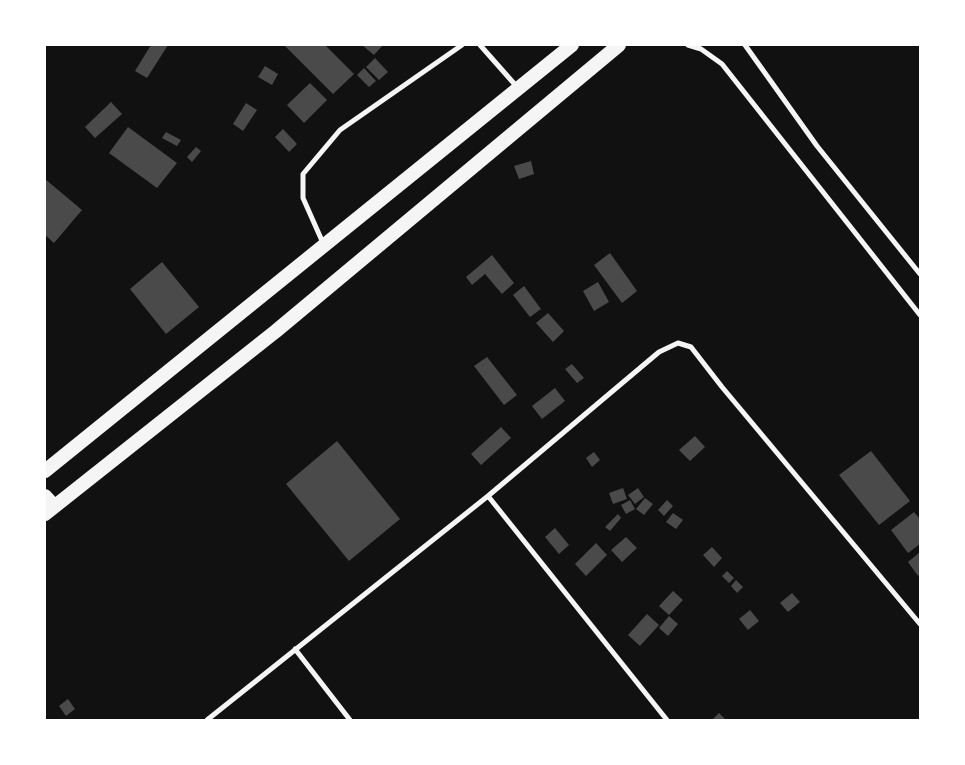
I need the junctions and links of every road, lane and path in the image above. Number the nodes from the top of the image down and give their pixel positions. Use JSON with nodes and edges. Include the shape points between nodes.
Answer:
{"nodes":[{"id":1,"x":462,"y":45,"type":"edge"},
{"id":2,"x":480,"y":45,"type":"edge"},
{"id":3,"x":572,"y":45,"type":"edge"},
{"id":4,"x":619,"y":45,"type":"edge"},
{"id":5,"x":688,"y":45,"type":"edge"},
{"id":6,"x":745,"y":45,"type":"edge"},
{"id":7,"x":519,"y":89,"type":"junction"},
{"id":8,"x":324,"y":246,"type":"junction"},
{"id":9,"x":920,"y":274,"type":"edge"},
{"id":10,"x":920,"y":315,"type":"edge"},
{"id":11,"x":45,"y":471,"type":"edge"},
{"id":12,"x":488,"y":496,"type":"junction"},
{"id":13,"x":48,"y":505,"type":"edge"},
{"id":14,"x":920,"y":624,"type":"edge"},
{"id":15,"x":295,"y":650,"type":"junction"},
{"id":16,"x":207,"y":720,"type":"edge"},
{"id":17,"x":350,"y":720,"type":"edge"},
{"id":18,"x":668,"y":720,"type":"edge"}],
"edges":[{"from":1,"to":8,"type":"street","via":[[340,130],[303,174],[303,198]]},
{"from":2,"to":7,"type":"street"},
{"from":3,"to":7,"type":"highway"},
{"from":4,"to":13,"type":"highway","via":[[276,331]]},
{"from":5,"to":10,"type":"street","via":[[701,49],[722,64]]},
{"from":6,"to":9,"type":"street","via":[[817,146]]},
{"from":7,"to":8,"type":"highway"},
{"from":8,"to":11,"type":"highway"},
{"from":12,"to":14,"type":"street","via":[[659,352],[678,343],[691,347]]},
{"from":12,"to":15,"type":"street"},
{"from":12,"to":18,"type":"street"},
{"from":15,"to":16,"type":"street"},
{"from":15,"to":17,"type":"street"}]}
